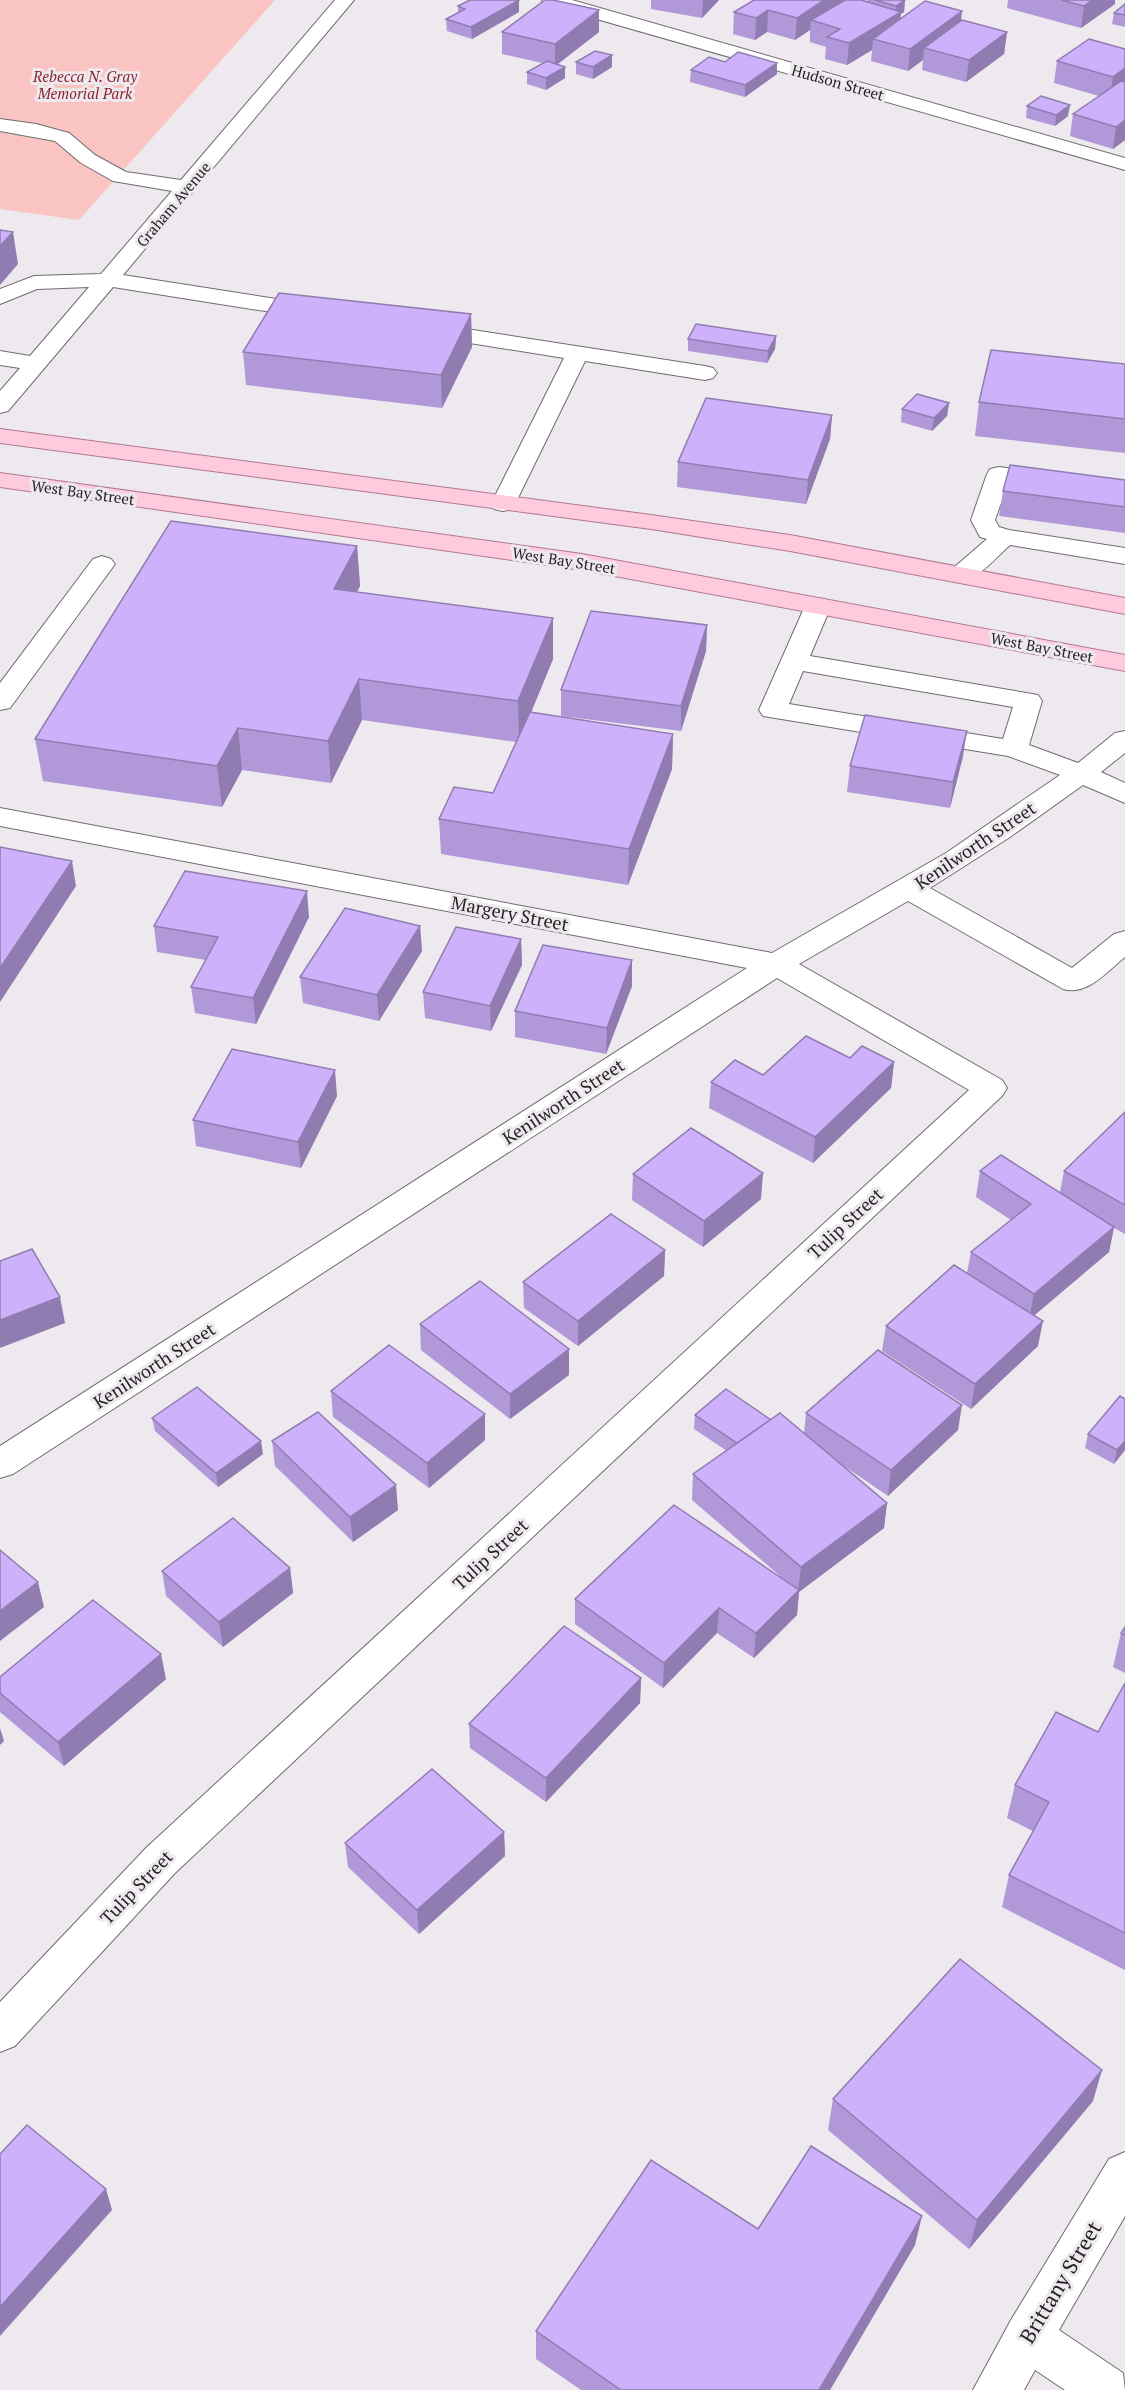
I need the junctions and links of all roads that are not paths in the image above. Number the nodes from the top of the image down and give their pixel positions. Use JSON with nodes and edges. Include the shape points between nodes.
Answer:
{"nodes":[{"id":1,"x":345,"y":0,"type":"edge"},
{"id":2,"x":551,"y":0,"type":"edge"},
{"id":3,"x":0,"y":125,"type":"edge"},
{"id":4,"x":1125,"y":164,"type":"edge"},
{"id":5,"x":187,"y":187,"type":"junction"},
{"id":6,"x":109,"y":280,"type":"junction"},
{"id":7,"x":0,"y":297,"type":"edge"},
{"id":8,"x":335,"y":315,"type":"edge"},
{"id":9,"x":405,"y":326,"type":"edge"},
{"id":10,"x":578,"y":353,"type":"junction"},
{"id":11,"x":0,"y":358,"type":"edge"},
{"id":12,"x":34,"y":364,"type":"junction"},
{"id":13,"x":705,"y":373,"type":"dead end"},
{"id":14,"x":0,"y":406,"type":"edge"},
{"id":15,"x":0,"y":436,"type":"edge"},
{"id":16,"x":0,"y":480,"type":"edge"},
{"id":17,"x":1125,"y":491,"type":"edge"},
{"id":18,"x":503,"y":504,"type":"junction"},
{"id":19,"x":1005,"y":537,"type":"junction"},
{"id":20,"x":1125,"y":556,"type":"edge"},
{"id":21,"x":102,"y":564,"type":"dead end"},
{"id":22,"x":960,"y":575,"type":"junction"},
{"id":23,"x":818,"y":606,"type":"junction"},
{"id":24,"x":1125,"y":606,"type":"edge"},
{"id":25,"x":794,"y":661,"type":"junction"},
{"id":26,"x":1125,"y":663,"type":"edge"},
{"id":27,"x":0,"y":702,"type":"edge"},
{"id":28,"x":1125,"y":739,"type":"edge"},
{"id":29,"x":1014,"y":749,"type":"junction"},
{"id":30,"x":1083,"y":774,"type":"junction"},
{"id":31,"x":1125,"y":794,"type":"edge"},
{"id":32,"x":0,"y":817,"type":"edge"},
{"id":33,"x":910,"y":889,"type":"junction"},
{"id":34,"x":1125,"y":941,"type":"edge"},
{"id":35,"x":1098,"y":963,"type":"junction"},
{"id":36,"x":776,"y":964,"type":"junction"},
{"id":37,"x":1125,"y":977,"type":"edge"},
{"id":38,"x":991,"y":1088,"type":"joint"},
{"id":39,"x":0,"y":1464,"type":"edge"},
{"id":40,"x":0,"y":2032,"type":"edge"},
{"id":41,"x":1125,"y":2175,"type":"edge"},
{"id":42,"x":1027,"y":2336,"type":"junction"},
{"id":43,"x":997,"y":2390,"type":"edge"},
{"id":44,"x":1106,"y":2390,"type":"edge"}],
"edges":[{"from":1,"to":5,"type":"street","name":"Graham Avenue"},
{"from":2,"to":4,"type":"street","name":"Hudson Street"},
{"from":3,"to":5,"type":"street","via":[[62,136],[88,159],[120,177]]},
{"from":5,"to":6,"type":"street","name":"Graham Avenue"},
{"from":6,"to":7,"type":"street","via":[[34,283]]},
{"from":6,"to":8,"type":"street"},
{"from":6,"to":12,"type":"street","name":"Graham Avenue"},
{"from":9,"to":10,"type":"street"},
{"from":10,"to":13,"type":"street"},
{"from":10,"to":18,"type":"street"},
{"from":11,"to":12,"type":"street"},
{"from":12,"to":14,"type":"street","name":"Graham Avenue"},
{"from":15,"to":18,"type":"main road"},
{"from":16,"to":23,"type":"main road","name":"West Bay Street","via":[[570,560]]},
{"from":17,"to":19,"type":"street","via":[[999,474],[983,520],[989,532]]},
{"from":18,"to":22,"type":"main road","via":[[790,543]]},
{"from":19,"to":20,"type":"street"},
{"from":19,"to":22,"type":"street"},
{"from":21,"to":27,"type":"street"},
{"from":22,"to":24,"type":"main road"},
{"from":23,"to":25,"type":"street"},
{"from":23,"to":26,"type":"main road","name":"West Bay Street"},
{"from":25,"to":29,"type":"street","via":[[1028,701]]},
{"from":25,"to":29,"type":"street","via":[[773,710]]},
{"from":28,"to":30,"type":"street","name":"Kenilworth Street"},
{"from":29,"to":30,"type":"street"},
{"from":30,"to":31,"type":"street"},
{"from":30,"to":33,"type":"street","name":"Kenilworth Street"},
{"from":32,"to":36,"type":"street","name":"Margery Street"},
{"from":33,"to":35,"type":"street","via":[[1074,982]]},
{"from":33,"to":36,"type":"street","name":"Kenilworth Street"},
{"from":34,"to":35,"type":"street"},
{"from":35,"to":37,"type":"street"},
{"from":36,"to":38,"type":"street","name":"Margery Street"},
{"from":36,"to":39,"type":"street","name":"Kenilworth Street"},
{"from":38,"to":40,"type":"street","name":"Tulip Street","via":[[161,1860]]},
{"from":41,"to":42,"type":"street","name":"Brittany Street"},
{"from":42,"to":43,"type":"street","name":"Brittany Street"},
{"from":42,"to":44,"type":"street"}]}
